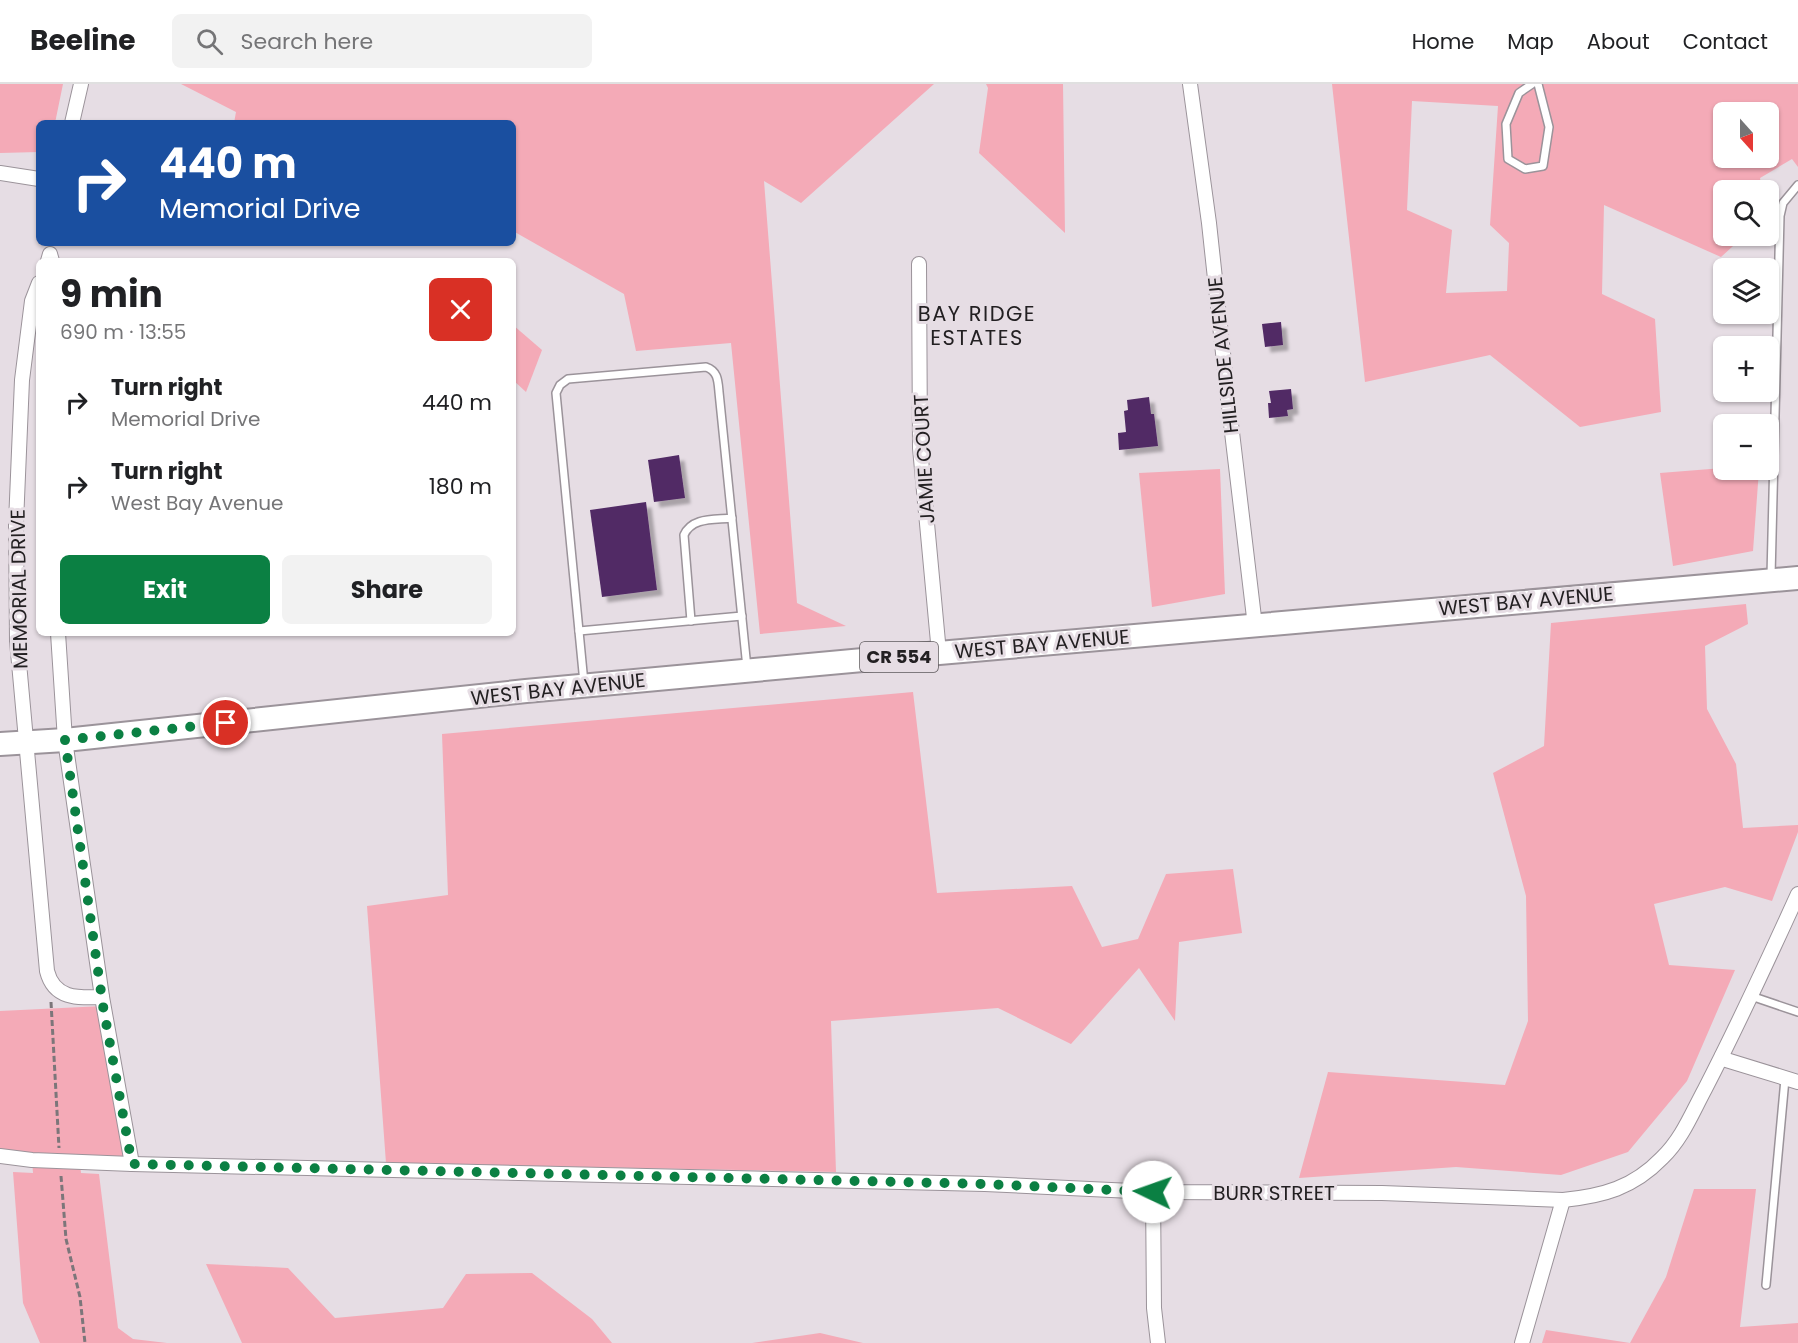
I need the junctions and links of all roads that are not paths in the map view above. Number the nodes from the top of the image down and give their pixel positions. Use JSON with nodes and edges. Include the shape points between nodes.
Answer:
{"nodes":[{"id":1,"x":81,"y":84,"type":"edge"},
{"id":2,"x":1190,"y":84,"type":"edge"},
{"id":3,"x":1532,"y":84,"type":"edge"},
{"id":4,"x":1538,"y":84,"type":"edge"},
{"id":5,"x":73,"y":120,"type":"edge"},
{"id":6,"x":0,"y":173,"type":"edge"},
{"id":7,"x":36,"y":179,"type":"edge"},
{"id":8,"x":1798,"y":185,"type":"edge"},
{"id":9,"x":919,"y":264,"type":"dead end"},
{"id":10,"x":36,"y":291,"type":"edge"},
{"id":11,"x":33,"y":338,"type":"edge"},
{"id":12,"x":732,"y":518,"type":"junction"},
{"id":13,"x":1798,"y":578,"type":"edge"},
{"id":14,"x":1771,"y":579,"type":"junction"},
{"id":15,"x":741,"y":616,"type":"junction"},
{"id":16,"x":691,"y":621,"type":"junction"},
{"id":17,"x":1255,"y":626,"type":"junction"},
{"id":18,"x":579,"y":631,"type":"junction"},
{"id":19,"x":58,"y":636,"type":"edge"},
{"id":20,"x":939,"y":653,"type":"junction"},
{"id":21,"x":747,"y":670,"type":"junction"},
{"id":22,"x":584,"y":686,"type":"junction"},
{"id":23,"x":65,"y":740,"type":"junction"},
{"id":24,"x":26,"y":743,"type":"junction"},
{"id":25,"x":0,"y":744,"type":"edge"},
{"id":26,"x":1798,"y":894,"type":"edge"},
{"id":27,"x":1751,"y":996,"type":"junction"},
{"id":28,"x":102,"y":997,"type":"junction"},
{"id":29,"x":1798,"y":1012,"type":"edge"},
{"id":30,"x":1722,"y":1056,"type":"junction"},
{"id":31,"x":1792,"y":1081,"type":"edge"},
{"id":32,"x":0,"y":1156,"type":"edge"},
{"id":33,"x":132,"y":1164,"type":"junction"},
{"id":34,"x":1153,"y":1192,"type":"junction"},
{"id":35,"x":1563,"y":1200,"type":"junction"},
{"id":36,"x":1766,"y":1285,"type":"dead end"},
{"id":37,"x":1158,"y":1343,"type":"edge"},
{"id":38,"x":1522,"y":1343,"type":"edge"}],
"edges":[{"from":1,"to":5,"type":"street"},
{"from":2,"to":17,"type":"street","name":"HILLSIDE AVENUE"},
{"from":3,"to":4,"type":"lane","via":[[1519,93],[1506,124],[1508,159],[1525,170],[1543,166],[1548,136]]},
{"from":6,"to":7,"type":"street"},
{"from":8,"to":14,"type":"lane","via":[[1783,203],[1780,216]]},
{"from":9,"to":20,"type":"street","name":"JAMIE COURT","via":[[920,448]]},
{"from":10,"to":11,"type":"street","name":"MEMORIAL DRIVE","via":[[32,302]]},
{"from":11,"to":24,"type":"street","name":"MEMORIAL DRIVE","via":[[22,380],[16,523],[16,641]]},
{"from":12,"to":15,"type":"lane"},
{"from":12,"to":16,"type":"lane","via":[[695,523],[684,535]]},
{"from":12,"to":18,"type":"lane","via":[[718,379],[712,369],[564,381],[556,393]]},
{"from":13,"to":14,"type":"main road","name":"WEST BAY AVENUE","number":"CR 554"},
{"from":14,"to":17,"type":"main road","name":"WEST BAY AVENUE","number":"CR 554"},
{"from":15,"to":16,"type":"lane"},
{"from":15,"to":21,"type":"lane"},
{"from":16,"to":18,"type":"lane"},
{"from":17,"to":20,"type":"main road","name":"WEST BAY AVENUE","number":"CR 554"},
{"from":18,"to":22,"type":"lane"},
{"from":19,"to":23,"type":"street","name":"MEMORIAL DRIVE"},
{"from":20,"to":21,"type":"main road","name":"WEST BAY AVENUE","number":"CR 554"},
{"from":21,"to":22,"type":"main road","name":"WEST BAY AVENUE","number":"CR 554"},
{"from":22,"to":23,"type":"main road","name":"WEST BAY AVENUE","number":"CR 554"},
{"from":23,"to":24,"type":"main road","name":"WEST BAY AVENUE","number":"CR 554"},
{"from":23,"to":28,"type":"street","name":"MEMORIAL DRIVE"},
{"from":24,"to":25,"type":"main road","name":"WEST BAY AVENUE","number":"CR 554"},
{"from":24,"to":28,"type":"street","name":"MEMORIAL DRIVE","via":[[49,979],[64,994]]},
{"from":26,"to":27,"type":"street","name":"BURR STREET"},
{"from":27,"to":29,"type":"lane"},
{"from":27,"to":30,"type":"street","name":"BURR STREET"},
{"from":28,"to":33,"type":"street","name":"MEMORIAL DRIVE"},
{"from":30,"to":31,"type":"street"},
{"from":30,"to":35,"type":"street","name":"BURR STREET","via":[[1678,1140],[1661,1160],[1620,1188],[1593,1197]]},
{"from":31,"to":36,"type":"lane"},
{"from":32,"to":33,"type":"street","name":"BURR STREET"},
{"from":33,"to":34,"type":"street","name":"BURR STREET","via":[[985,1184]]},
{"from":34,"to":35,"type":"street","name":"BURR STREET","via":[[1382,1193]]},
{"from":34,"to":37,"type":"street"},
{"from":35,"to":38,"type":"street"}]}
